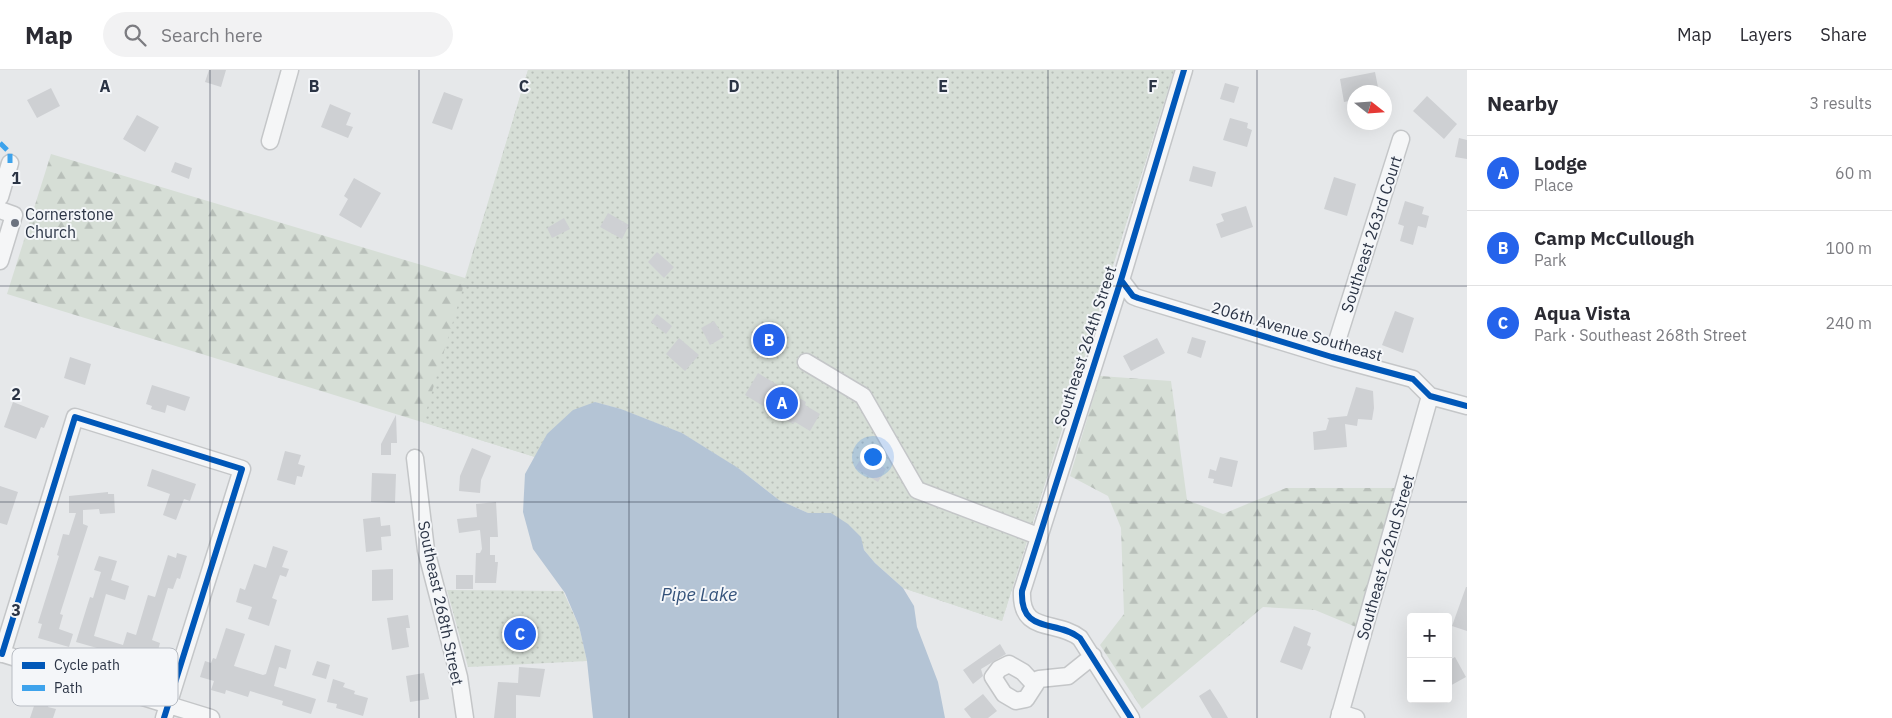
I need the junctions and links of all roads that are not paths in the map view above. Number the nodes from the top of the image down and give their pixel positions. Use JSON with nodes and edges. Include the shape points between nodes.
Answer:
{"nodes":[{"id":1,"x":290,"y":70,"type":"edge"},
{"id":2,"x":1184,"y":70,"type":"edge"},
{"id":3,"x":1401,"y":139,"type":"dead end"},
{"id":4,"x":270,"y":141,"type":"dead end"},
{"id":5,"x":10,"y":163,"type":"dead end"},
{"id":6,"x":0,"y":197,"type":"edge"},
{"id":7,"x":0,"y":210,"type":"edge"},
{"id":8,"x":0,"y":261,"type":"edge"},
{"id":9,"x":1121,"y":280,"type":"junction"},
{"id":10,"x":1332,"y":357,"type":"junction"},
{"id":11,"x":806,"y":362,"type":"dead end"},
{"id":12,"x":1430,"y":396,"type":"junction"},
{"id":13,"x":1467,"y":406,"type":"edge"},
{"id":14,"x":415,"y":458,"type":"dead end"},
{"id":15,"x":1038,"y":536,"type":"junction"},
{"id":16,"x":1,"y":653,"type":"edge"},
{"id":17,"x":1093,"y":656,"type":"junction"},
{"id":18,"x":178,"y":673,"type":"edge"},
{"id":19,"x":1035,"y":685,"type":"dead end"},
{"id":20,"x":152,"y":706,"type":"edge"},
{"id":21,"x":166,"y":711,"type":"edge"},
{"id":22,"x":1345,"y":716,"type":"edge"},
{"id":23,"x":211,"y":718,"type":"edge"},
{"id":24,"x":465,"y":718,"type":"edge"},
{"id":25,"x":1131,"y":718,"type":"edge"}],
"edges":[{"from":1,"to":4,"type":"street"},
{"from":2,"to":9,"type":"street","name":"Southeast 264th Street"},
{"from":3,"to":10,"type":"street","name":"Southeast 263rd Court"},
{"from":5,"to":6,"type":"street"},
{"from":7,"to":8,"type":"street","via":[[14,215]]},
{"from":9,"to":10,"type":"street","name":"206th Avenue Southeast","via":[[1138,298]]},
{"from":9,"to":15,"type":"street","name":"Southeast 264th Street"},
{"from":10,"to":12,"type":"street","name":"206th Avenue Southeast","via":[[1413,379]]},
{"from":11,"to":15,"type":"street","via":[[862,396],[917,490]]},
{"from":12,"to":13,"type":"street","name":"206th Avenue Southeast"},
{"from":12,"to":22,"type":"street","name":"Southeast 262nd Street"},
{"from":14,"to":24,"type":"street","name":"Southeast 268th Street","via":[[426,550],[459,677]]},
{"from":15,"to":17,"type":"street","name":"Southeast 264th Street","via":[[1022,592],[1022,602],[1029,618],[1075,634]]},
{"from":16,"to":18,"type":"street","via":[[75,417],[242,469]]},
{"from":17,"to":19,"type":"street","via":[[1068,676],[1039,679]]},
{"from":17,"to":25,"type":"street"},
{"from":20,"to":21,"type":"street"},
{"from":21,"to":23,"type":"street"}]}
